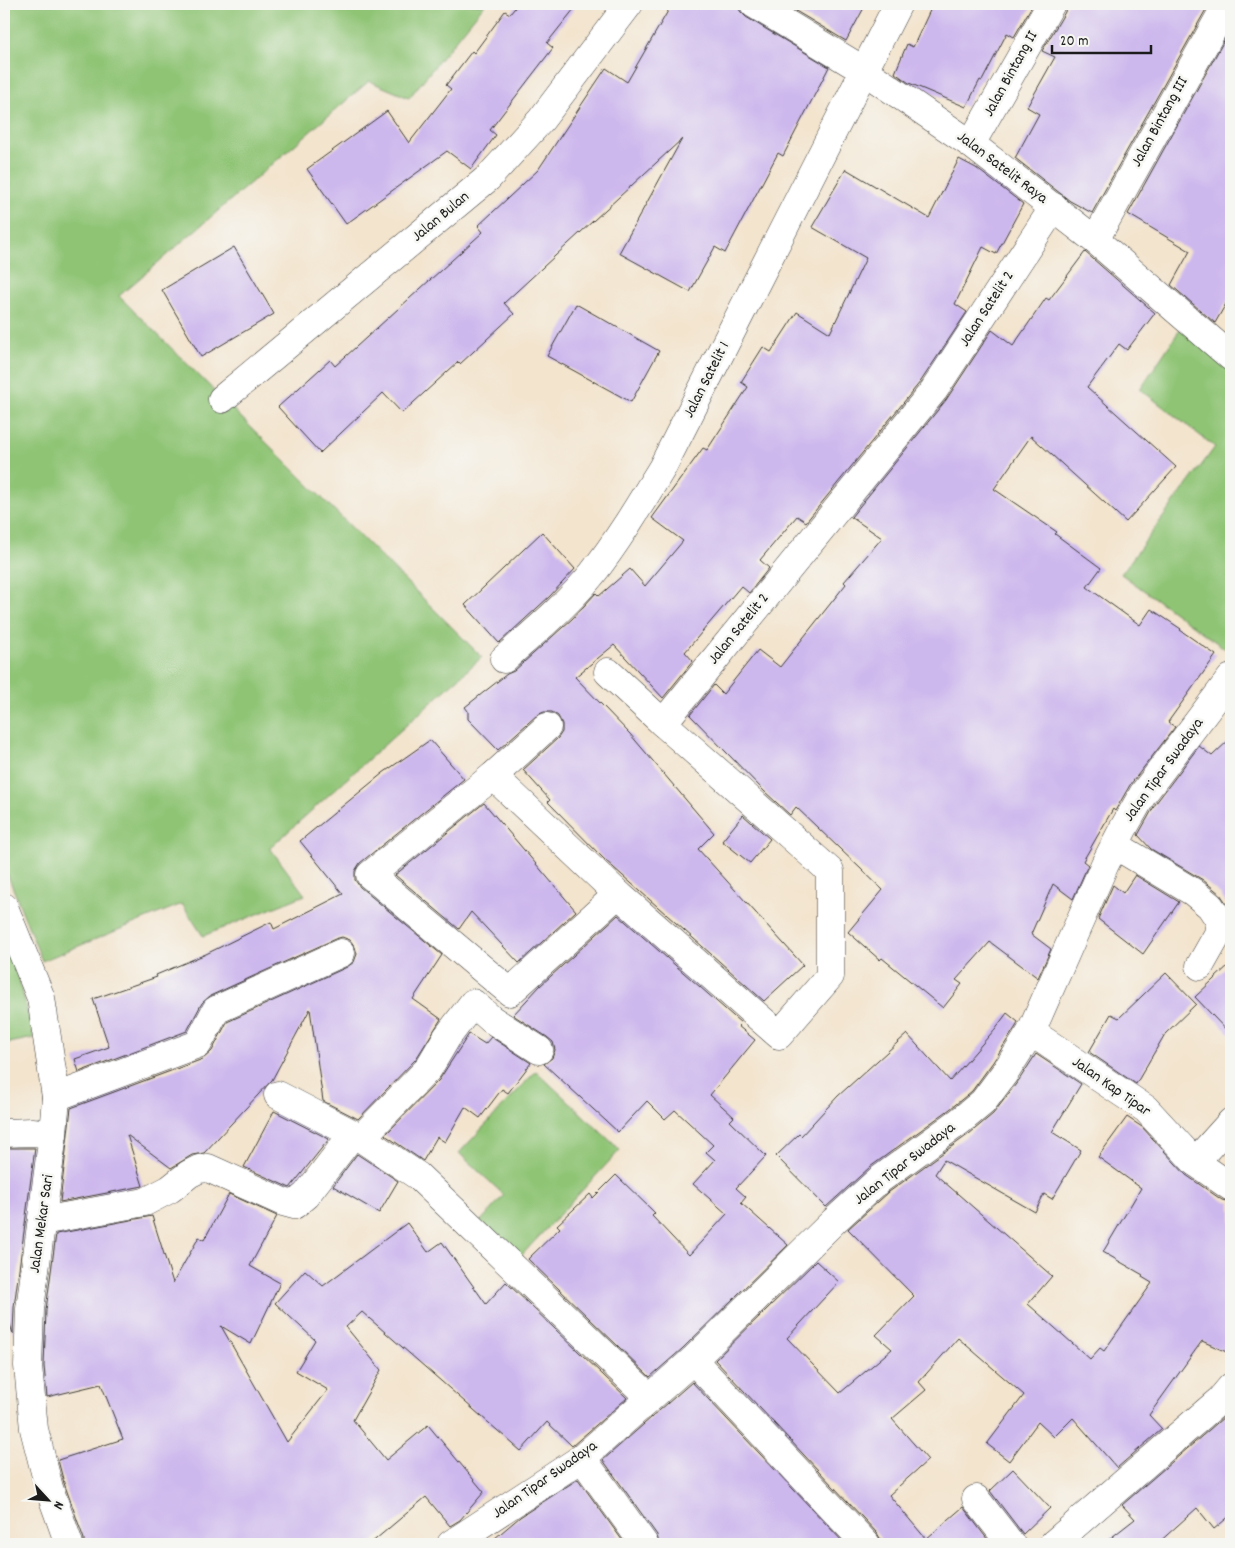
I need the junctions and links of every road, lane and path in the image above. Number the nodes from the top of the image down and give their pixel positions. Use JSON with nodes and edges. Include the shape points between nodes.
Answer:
{"nodes":[{"id":1,"x":629,"y":4,"type":"edge"},
{"id":2,"x":754,"y":4,"type":"edge"},
{"id":3,"x":898,"y":4,"type":"edge"},
{"id":4,"x":1050,"y":4,"type":"edge"},
{"id":5,"x":1227,"y":4,"type":"edge"},
{"id":6,"x":863,"y":70,"type":"junction"},
{"id":7,"x":971,"y":144,"type":"junction"},
{"id":8,"x":1054,"y":207,"type":"junction"},
{"id":9,"x":1095,"y":240,"type":"junction"},
{"id":10,"x":1228,"y":346,"type":"edge"},
{"id":11,"x":222,"y":399,"type":"dead end"},
{"id":12,"x":504,"y":659,"type":"dead end"},
{"id":13,"x":608,"y":672,"type":"dead end"},
{"id":14,"x":1231,"y":678,"type":"edge"},
{"id":15,"x":663,"y":723,"type":"junction"},
{"id":16,"x":547,"y":728,"type":"dead end"},
{"id":17,"x":493,"y":776,"type":"junction"},
{"id":18,"x":1115,"y":845,"type":"junction"},
{"id":19,"x":618,"y":894,"type":"junction"},
{"id":20,"x":4,"y":907,"type":"edge"},
{"id":21,"x":342,"y":953,"type":"dead end"},
{"id":22,"x":1200,"y":966,"type":"dead end"},
{"id":23,"x":1031,"y":1032,"type":"junction"},
{"id":24,"x":540,"y":1050,"type":"dead end"},
{"id":25,"x":278,"y":1095,"type":"dead end"},
{"id":26,"x":56,"y":1097,"type":"junction"},
{"id":27,"x":1231,"y":1122,"type":"edge"},
{"id":28,"x":4,"y":1133,"type":"edge"},
{"id":29,"x":53,"y":1134,"type":"junction"},
{"id":30,"x":357,"y":1136,"type":"junction"},
{"id":31,"x":1195,"y":1162,"type":"junction"},
{"id":32,"x":1231,"y":1187,"type":"edge"},
{"id":33,"x":42,"y":1221,"type":"junction"},
{"id":34,"x":693,"y":1360,"type":"junction"},
{"id":35,"x":1231,"y":1386,"type":"edge"},
{"id":36,"x":650,"y":1398,"type":"junction"},
{"id":37,"x":582,"y":1458,"type":"junction"},
{"id":38,"x":976,"y":1499,"type":"dead end"},
{"id":39,"x":69,"y":1544,"type":"edge"},
{"id":40,"x":451,"y":1544,"type":"edge"},
{"id":41,"x":644,"y":1544,"type":"edge"},
{"id":42,"x":866,"y":1544,"type":"edge"},
{"id":43,"x":1011,"y":1544,"type":"edge"},
{"id":44,"x":1053,"y":1544,"type":"edge"}],
"edges":[{"from":1,"to":11,"type":"street","name":"Jalan Bulan","via":[[541,120],[488,178]]},
{"from":2,"to":6,"type":"street","name":"Jalan Satelit Raya"},
{"from":3,"to":6,"type":"street","name":"Jalan Satelit 1"},
{"from":4,"to":7,"type":"street","name":"Jalan Bintang II"},
{"from":5,"to":9,"type":"street","name":"Jalan Bintang III"},
{"from":6,"to":7,"type":"street","name":"Jalan Satelit Raya"},
{"from":6,"to":12,"type":"street","name":"Jalan Satelit 1","via":[[662,468],[592,574]]},
{"from":7,"to":8,"type":"street","name":"Jalan Satelit Raya"},
{"from":8,"to":9,"type":"street","name":"Jalan Satelit Raya"},
{"from":8,"to":15,"type":"street","name":"Jalan Satelit 2","via":[[934,390]]},
{"from":9,"to":10,"type":"street","name":"Jalan Satelit Raya"},
{"from":13,"to":15,"type":"street"},
{"from":14,"to":18,"type":"street","name":"Jalan Tipar Swadaya","via":[[1143,794]]},
{"from":15,"to":19,"type":"street","via":[[830,871],[830,976],[780,1035]]},
{"from":16,"to":17,"type":"street"},
{"from":17,"to":19,"type":"street"},
{"from":17,"to":19,"type":"street","via":[[370,875],[510,992]]},
{"from":18,"to":22,"type":"street","via":[[1193,892],[1210,906],[1220,922],[1218,934]]},
{"from":18,"to":23,"type":"street","name":"Jalan Tipar Swadaya"},
{"from":20,"to":26,"type":"street","name":"Jalan Mekar Sari","via":[[41,998]]},
{"from":21,"to":26,"type":"street","via":[[216,1010],[198,1044]]},
{"from":23,"to":31,"type":"street","name":"Jalan Kap Tipar","via":[[1146,1109]]},
{"from":23,"to":34,"type":"street","name":"Jalan Tipar Swadaya","via":[[983,1102],[879,1180]]},
{"from":24,"to":30,"type":"street","via":[[491,1019],[472,1002],[428,1068]]},
{"from":25,"to":30,"type":"street"},
{"from":26,"to":29,"type":"street","name":"Jalan Mekar Sari"},
{"from":27,"to":31,"type":"street"},
{"from":28,"to":29,"type":"street"},
{"from":29,"to":33,"type":"street","name":"Jalan Mekar Sari"},
{"from":30,"to":33,"type":"street","via":[[294,1205],[208,1168],[189,1174],[145,1202]]},
{"from":30,"to":36,"type":"street","via":[[418,1176]]},
{"from":31,"to":32,"type":"street","name":"Jalan Kap Tipar"},
{"from":33,"to":39,"type":"street","name":"Jalan Mekar Sari","via":[[30,1309],[28,1366],[34,1429],[49,1488]]},
{"from":34,"to":36,"type":"street","name":"Jalan Tipar Swadaya"},
{"from":34,"to":42,"type":"street"},
{"from":35,"to":44,"type":"street","via":[[1220,1400]]},
{"from":36,"to":37,"type":"street","name":"Jalan Tipar Swadaya"},
{"from":37,"to":40,"type":"street","name":"Jalan Tipar Swadaya"},
{"from":37,"to":41,"type":"street"},
{"from":38,"to":43,"type":"street"}]}
